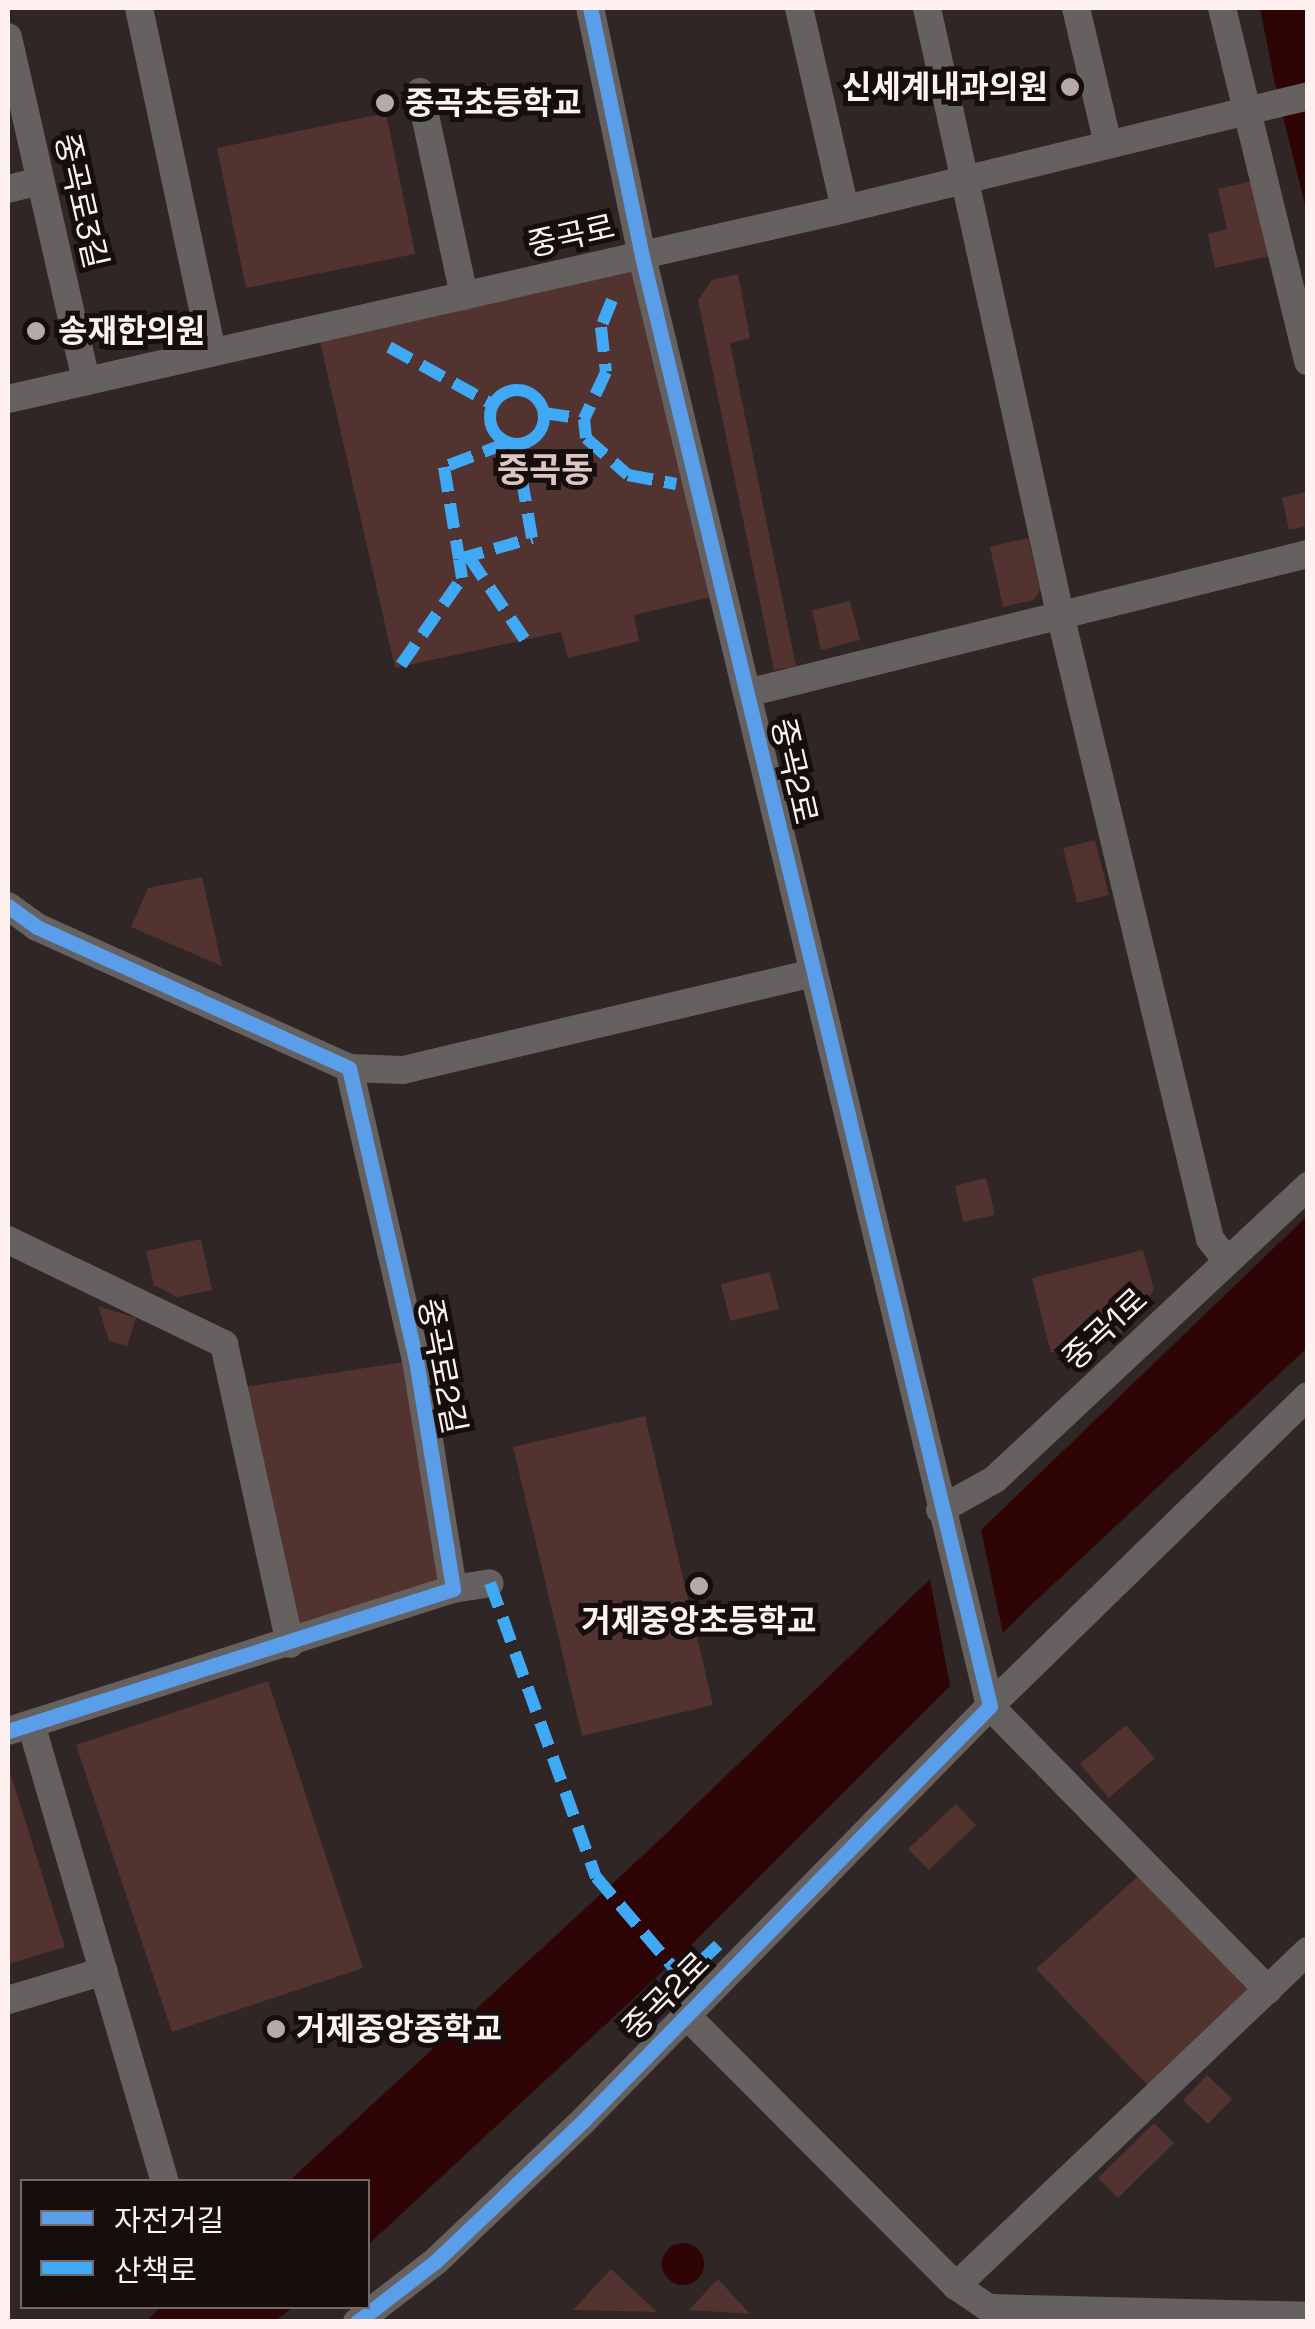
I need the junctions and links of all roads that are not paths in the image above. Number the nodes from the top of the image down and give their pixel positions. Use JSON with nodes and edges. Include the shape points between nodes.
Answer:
{"nodes":[{"id":1,"x":139,"y":8,"type":"edge"},
{"id":2,"x":590,"y":8,"type":"edge"},
{"id":3,"x":799,"y":8,"type":"edge"},
{"id":4,"x":928,"y":8,"type":"edge"},
{"id":5,"x":1076,"y":8,"type":"edge"},
{"id":6,"x":1222,"y":8,"type":"edge"},
{"id":7,"x":8,"y":37,"type":"edge"},
{"id":8,"x":420,"y":92,"type":"dead end"},
{"id":9,"x":1308,"y":96,"type":"edge"},
{"id":10,"x":1257,"y":109,"type":"junction"},
{"id":11,"x":1108,"y":144,"type":"junction"},
{"id":12,"x":968,"y":178,"type":"junction"},
{"id":13,"x":40,"y":181,"type":"junction"},
{"id":14,"x":8,"y":189,"type":"edge"},
{"id":15,"x":845,"y":209,"type":"junction"},
{"id":16,"x":642,"y":256,"type":"junction"},
{"id":17,"x":464,"y":296,"type":"junction"},
{"id":18,"x":212,"y":352,"type":"junction"},
{"id":19,"x":1308,"y":362,"type":"edge"},
{"id":20,"x":86,"y":381,"type":"junction"},
{"id":21,"x":8,"y":399,"type":"edge"},
{"id":22,"x":1308,"y":554,"type":"edge"},
{"id":23,"x":1060,"y":614,"type":"junction"},
{"id":24,"x":746,"y":693,"type":"junction"},
{"id":25,"x":8,"y":906,"type":"edge"},
{"id":26,"x":814,"y":973,"type":"junction"},
{"id":27,"x":349,"y":1068,"type":"junction"},
{"id":28,"x":1308,"y":1186,"type":"edge"},
{"id":29,"x":8,"y":1240,"type":"edge"},
{"id":30,"x":1226,"y":1262,"type":"junction"},
{"id":31,"x":1308,"y":1396,"type":"edge"},
{"id":32,"x":940,"y":1510,"type":"junction"},
{"id":33,"x":490,"y":1583,"type":"dead end"},
{"id":34,"x":453,"y":1589,"type":"junction"},
{"id":35,"x":290,"y":1644,"type":"junction"},
{"id":36,"x":988,"y":1699,"type":"junction"},
{"id":37,"x":19,"y":1728,"type":"edge"},
{"id":38,"x":1308,"y":1951,"type":"edge"},
{"id":39,"x":104,"y":1971,"type":"junction"},
{"id":40,"x":1268,"y":1990,"type":"junction"},
{"id":41,"x":8,"y":2000,"type":"edge"},
{"id":42,"x":685,"y":2014,"type":"junction"},
{"id":43,"x":165,"y":2179,"type":"edge"},
{"id":44,"x":956,"y":2286,"type":"junction"},
{"id":45,"x":1308,"y":2316,"type":"edge"},
{"id":46,"x":357,"y":2322,"type":"edge"}],
"edges":[{"from":1,"to":18,"type":"street"},
{"from":2,"to":16,"type":"street","name":"중곡2로"},
{"from":3,"to":15,"type":"street"},
{"from":4,"to":12,"type":"street"},
{"from":5,"to":11,"type":"street"},
{"from":6,"to":10,"type":"street"},
{"from":7,"to":13,"type":"street","name":"중곡로3길"},
{"from":8,"to":17,"type":"street"},
{"from":9,"to":10,"type":"street","name":"중곡로"},
{"from":10,"to":11,"type":"street","name":"중곡로"},
{"from":10,"to":19,"type":"street"},
{"from":11,"to":12,"type":"street","name":"중곡로"},
{"from":12,"to":15,"type":"street","name":"중곡로"},
{"from":12,"to":23,"type":"street"},
{"from":13,"to":14,"type":"street"},
{"from":13,"to":20,"type":"street","name":"중곡로3길"},
{"from":15,"to":16,"type":"street","name":"중곡로"},
{"from":16,"to":17,"type":"street","name":"중곡로"},
{"from":16,"to":24,"type":"street","name":"중곡2로"},
{"from":17,"to":18,"type":"street","name":"중곡로"},
{"from":18,"to":20,"type":"street","name":"중곡로"},
{"from":20,"to":21,"type":"street","name":"중곡로"},
{"from":22,"to":23,"type":"street"},
{"from":23,"to":24,"type":"street"},
{"from":23,"to":30,"type":"street","via":[[1210,1240]]},
{"from":24,"to":26,"type":"street","name":"중곡2로"},
{"from":25,"to":27,"type":"street","via":[[37,927]]},
{"from":26,"to":27,"type":"street","via":[[403,1070]]},
{"from":26,"to":32,"type":"street","name":"중곡2로"},
{"from":27,"to":34,"type":"street","name":"중곡로2길","via":[[416,1360]]},
{"from":28,"to":30,"type":"street","name":"중곡1로"},
{"from":29,"to":35,"type":"street","via":[[224,1344]]},
{"from":30,"to":32,"type":"street","name":"중곡1로","via":[[995,1479]]},
{"from":31,"to":36,"type":"street","name":"중곡2로"},
{"from":32,"to":36,"type":"street","name":"중곡2로"},
{"from":33,"to":34,"type":"street"},
{"from":34,"to":35,"type":"street"},
{"from":35,"to":37,"type":"street"},
{"from":36,"to":40,"type":"street"},
{"from":36,"to":42,"type":"street","name":"중곡2로"},
{"from":37,"to":39,"type":"street"},
{"from":38,"to":40,"type":"street"},
{"from":39,"to":41,"type":"street"},
{"from":39,"to":43,"type":"street"},
{"from":40,"to":44,"type":"street"},
{"from":42,"to":44,"type":"street"},
{"from":42,"to":46,"type":"street","name":"중곡2로","via":[[472,2228]]},
{"from":44,"to":45,"type":"street","via":[[988,2308]]}]}
